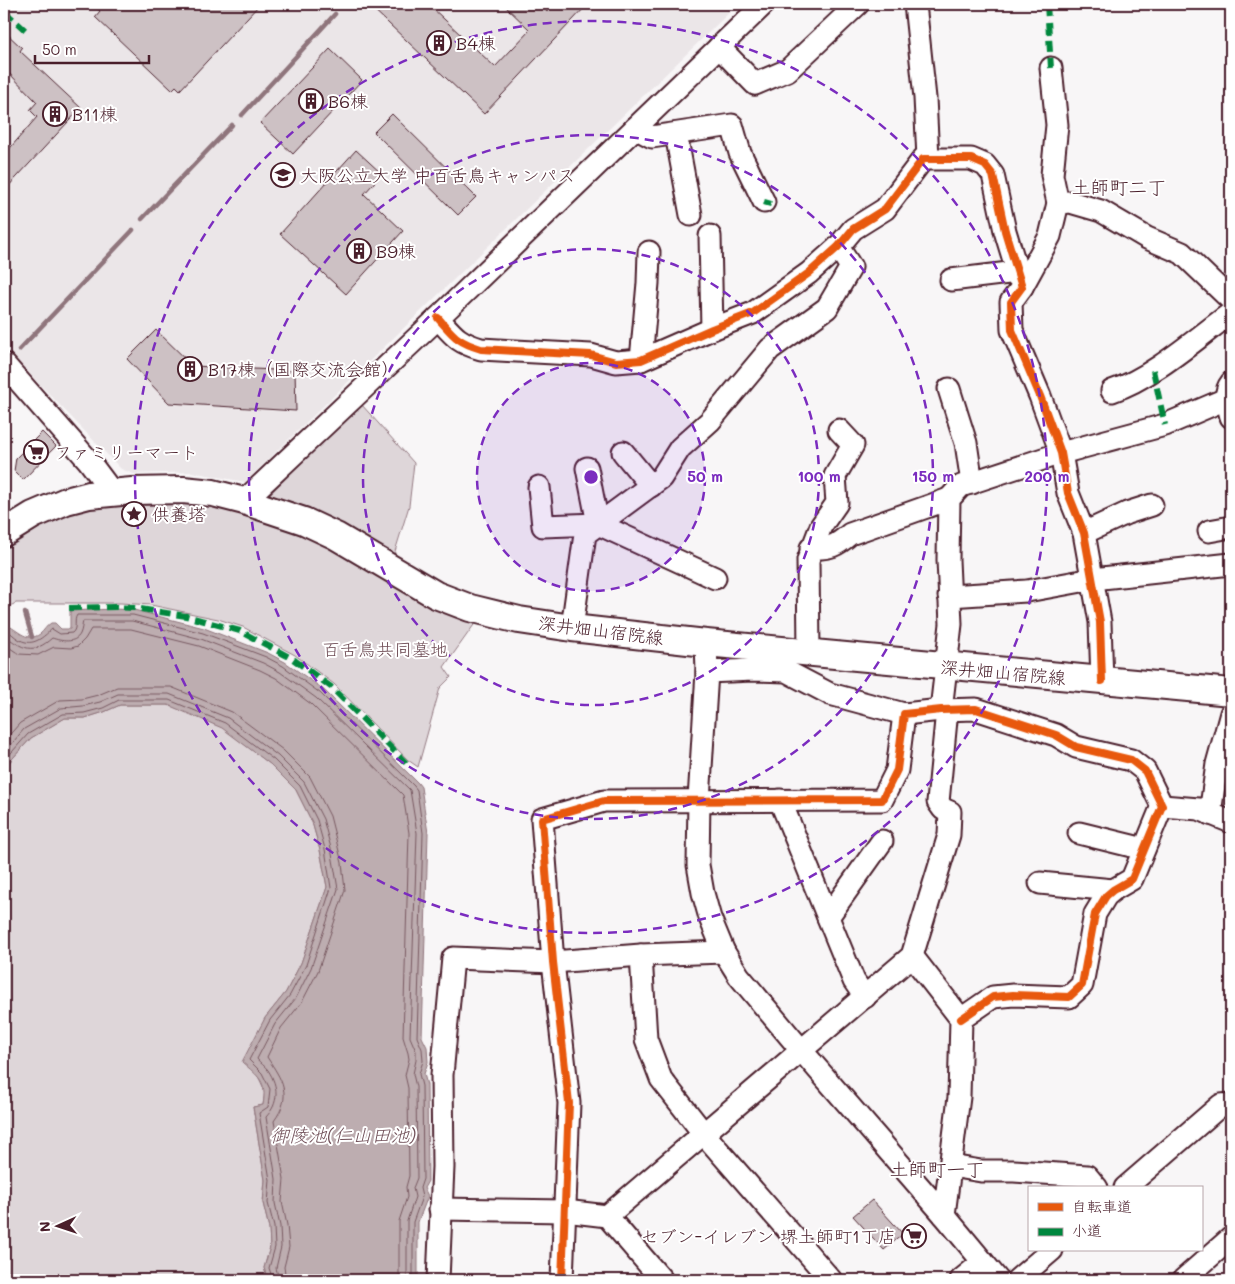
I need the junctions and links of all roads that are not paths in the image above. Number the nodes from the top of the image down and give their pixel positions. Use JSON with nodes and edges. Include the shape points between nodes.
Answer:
{"nodes":[{"id":1,"x":764,"y":4,"type":"edge"},
{"id":2,"x":858,"y":4,"type":"edge"},
{"id":3,"x":915,"y":4,"type":"edge"},
{"id":4,"x":719,"y":47,"type":"junction"},
{"id":5,"x":1051,"y":68,"type":"dead end"},
{"id":6,"x":635,"y":128,"type":"junction"},
{"id":7,"x":676,"y":134,"type":"junction"},
{"id":8,"x":928,"y":158,"type":"junction"},
{"id":9,"x":764,"y":202,"type":"dead end"},
{"id":10,"x":1058,"y":203,"type":"junction"},
{"id":11,"x":690,"y":215,"type":"dead end"},
{"id":12,"x":710,"y":236,"type":"dead end"},
{"id":13,"x":838,"y":247,"type":"junction"},
{"id":14,"x":649,"y":252,"type":"dead end"},
{"id":15,"x":1019,"y":279,"type":"junction"},
{"id":16,"x":951,"y":280,"type":"dead end"},
{"id":17,"x":1227,"y":288,"type":"edge"},
{"id":18,"x":1231,"y":313,"type":"edge"},
{"id":19,"x":438,"y":318,"type":"junction"},
{"id":20,"x":712,"y":329,"type":"junction"},
{"id":21,"x":641,"y":360,"type":"junction"},
{"id":22,"x":7,"y":373,"type":"edge"},
{"id":23,"x":949,"y":389,"type":"dead end"},
{"id":24,"x":1112,"y":391,"type":"dead end"},
{"id":25,"x":1230,"y":399,"type":"edge"},
{"id":26,"x":839,"y":430,"type":"dead end"},
{"id":27,"x":623,"y":452,"type":"dead end"},
{"id":28,"x":1061,"y":453,"type":"junction"},
{"id":29,"x":587,"y":468,"type":"dead end"},
{"id":30,"x":972,"y":483,"type":"junction"},
{"id":31,"x":651,"y":486,"type":"junction"},
{"id":32,"x":539,"y":487,"type":"dead end"},
{"id":33,"x":112,"y":492,"type":"junction"},
{"id":34,"x":949,"y":499,"type":"junction"},
{"id":35,"x":244,"y":501,"type":"junction"},
{"id":36,"x":1152,"y":505,"type":"dead end"},
{"id":37,"x":598,"y":524,"type":"junction"},
{"id":38,"x":1231,"y":527,"type":"edge"},
{"id":39,"x":1209,"y":531,"type":"dead end"},
{"id":40,"x":4,"y":533,"type":"edge"},
{"id":41,"x":1084,"y":533,"type":"junction"},
{"id":42,"x":811,"y":548,"type":"junction"},
{"id":43,"x":1231,"y":564,"type":"edge"},
{"id":44,"x":715,"y":578,"type":"dead end"},
{"id":45,"x":1093,"y":579,"type":"junction"},
{"id":46,"x":949,"y":596,"type":"junction"},
{"id":47,"x":572,"y":628,"type":"junction"},
{"id":48,"x":706,"y":644,"type":"junction"},
{"id":49,"x":809,"y":653,"type":"junction"},
{"id":50,"x":946,"y":666,"type":"junction"},
{"id":51,"x":707,"y":672,"type":"junction"},
{"id":52,"x":1102,"y":680,"type":"junction"},
{"id":53,"x":1231,"y":692,"type":"edge"},
{"id":54,"x":944,"y":710,"type":"junction"},
{"id":55,"x":904,"y":714,"type":"junction"},
{"id":56,"x":1231,"y":714,"type":"edge"},
{"id":57,"x":699,"y":800,"type":"junction"},
{"id":58,"x":780,"y":800,"type":"junction"},
{"id":59,"x":1162,"y":806,"type":"junction"},
{"id":60,"x":1210,"y":814,"type":"junction"},
{"id":61,"x":1231,"y":822,"type":"edge"},
{"id":62,"x":1079,"y":833,"type":"dead end"},
{"id":63,"x":882,"y":841,"type":"dead end"},
{"id":64,"x":1144,"y":849,"type":"junction"},
{"id":65,"x":1040,"y":883,"type":"dead end"},
{"id":66,"x":1113,"y":890,"type":"junction"},
{"id":67,"x":828,"y":917,"type":"junction"},
{"id":68,"x":724,"y":952,"type":"junction"},
{"id":69,"x":641,"y":955,"type":"junction"},
{"id":70,"x":912,"y":956,"type":"junction"},
{"id":71,"x":553,"y":962,"type":"junction"},
{"id":72,"x":865,"y":997,"type":"junction"},
{"id":73,"x":961,"y":1019,"type":"junction"},
{"id":74,"x":802,"y":1051,"type":"junction"},
{"id":75,"x":1231,"y":1104,"type":"edge"},
{"id":76,"x":704,"y":1134,"type":"junction"},
{"id":77,"x":951,"y":1166,"type":"junction"},
{"id":78,"x":1095,"y":1186,"type":"edge"},
{"id":79,"x":1127,"y":1186,"type":"edge"},
{"id":80,"x":440,"y":1209,"type":"junction"},
{"id":81,"x":565,"y":1211,"type":"junction"},
{"id":82,"x":944,"y":1215,"type":"junction"},
{"id":83,"x":607,"y":1216,"type":"junction"},
{"id":84,"x":1231,"y":1238,"type":"edge"},
{"id":85,"x":1050,"y":1252,"type":"edge"},
{"id":86,"x":983,"y":1262,"type":"junction"},
{"id":87,"x":438,"y":1280,"type":"edge"},
{"id":88,"x":562,"y":1280,"type":"edge"},
{"id":89,"x":662,"y":1280,"type":"edge"},
{"id":90,"x":830,"y":1280,"type":"edge"},
{"id":91,"x":961,"y":1280,"type":"edge"},
{"id":92,"x":998,"y":1280,"type":"edge"},
{"id":93,"x":1017,"y":1280,"type":"edge"},
{"id":94,"x":1183,"y":1280,"type":"edge"}],
"edges":[{"from":1,"to":4,"type":"street"},
{"from":2,"to":4,"type":"street","via":[[788,70],[755,84]]},
{"from":3,"to":8,"type":"street"},
{"from":4,"to":6,"type":"street"},
{"from":5,"to":10,"type":"street","via":[[1057,125],[1052,175]]},
{"from":6,"to":7,"type":"street","via":[[652,137]]},
{"from":6,"to":19,"type":"street"},
{"from":7,"to":9,"type":"street","via":[[732,125],[740,153]]},
{"from":7,"to":11,"type":"street"},
{"from":8,"to":13,"type":"street","via":[[923,159],[885,209],[853,229]]},
{"from":8,"to":15,"type":"street","via":[[971,159],[985,165],[993,175]]},
{"from":10,"to":15,"type":"street","via":[[1050,236]]},
{"from":10,"to":17,"type":"street","via":[[1070,202],[1101,211],[1146,238],[1182,253]]},
{"from":12,"to":20,"type":"street"},
{"from":13,"to":20,"type":"street","via":[[753,314]]},
{"from":13,"to":31,"type":"street","via":[[851,268],[826,308],[770,349],[710,421],[680,448],[661,478]]},
{"from":14,"to":21,"type":"street"},
{"from":15,"to":16,"type":"street"},
{"from":15,"to":28,"type":"street","via":[[1011,302],[1012,330]]},
{"from":18,"to":24,"type":"street","via":[[1154,370]]},
{"from":19,"to":21,"type":"street","via":[[465,345],[481,349],[591,355],[616,362]]},
{"from":19,"to":35,"type":"street"},
{"from":20,"to":21,"type":"street"},
{"from":22,"to":33,"type":"street","via":[[88,460]]},
{"from":23,"to":30,"type":"street","via":[[966,443]]},
{"from":25,"to":28,"type":"street","via":[[1165,425]]},
{"from":26,"to":42,"type":"street","via":[[853,445],[835,476],[837,503]]},
{"from":27,"to":31,"type":"street"},
{"from":28,"to":30,"type":"street"},
{"from":28,"to":41,"type":"street","via":[[1068,493]]},
{"from":29,"to":37,"type":"street"},
{"from":30,"to":34,"type":"street","via":[[961,486]]},
{"from":31,"to":37,"type":"street"},
{"from":32,"to":37,"type":"street","via":[[543,526]]},
{"from":33,"to":35,"type":"main road","name":"深井畑山宿院線","via":[[183,490]]},
{"from":33,"to":40,"type":"main road","name":"深井畑山宿院線","via":[[66,501],[33,515]]},
{"from":34,"to":42,"type":"street","via":[[850,534],[826,549]]},
{"from":34,"to":46,"type":"street"},
{"from":35,"to":47,"type":"main road","name":"深井畑山宿院線","via":[[336,536],[436,595],[519,620]]},
{"from":36,"to":41,"type":"street"},
{"from":37,"to":44,"type":"street"},
{"from":37,"to":47,"type":"street","via":[[584,534]]},
{"from":38,"to":39,"type":"street"},
{"from":41,"to":45,"type":"street"},
{"from":42,"to":49,"type":"street","via":[[807,576]]},
{"from":43,"to":45,"type":"street"},
{"from":45,"to":46,"type":"street","via":[[1027,591]]},
{"from":45,"to":52,"type":"street","via":[[1100,622]]},
{"from":46,"to":50,"type":"street","via":[[951,624]]},
{"from":47,"to":48,"type":"main road","name":"深井畑山宿院線"},
{"from":48,"to":49,"type":"main road","name":"深井畑山宿院線"},
{"from":48,"to":51,"type":"street"},
{"from":49,"to":50,"type":"main road","name":"深井畑山宿院線"},
{"from":50,"to":52,"type":"main road","name":"深井畑山宿院線"},
{"from":50,"to":54,"type":"street"},
{"from":51,"to":55,"type":"street","via":[[786,671],[830,694]]},
{"from":51,"to":57,"type":"street"},
{"from":52,"to":53,"type":"main road","name":"深井畑山宿院線"},
{"from":54,"to":55,"type":"street"},
{"from":54,"to":59,"type":"street","via":[[976,709],[1056,735],[1076,747],[1131,760],[1145,771]]},
{"from":54,"to":70,"type":"street","via":[[938,802],[950,812],[948,835]]},
{"from":55,"to":58,"type":"street","via":[[896,770],[882,800]]},
{"from":56,"to":60,"type":"street","via":[[1217,764]]},
{"from":57,"to":58,"type":"street"},
{"from":57,"to":68,"type":"street","via":[[698,865],[710,918]]},
{"from":57,"to":71,"type":"street","via":[[604,801],[542,819]]},
{"from":58,"to":67,"type":"street"},
{"from":59,"to":60,"type":"street","via":[[1199,809]]},
{"from":59,"to":64,"type":"street"},
{"from":60,"to":61,"type":"street"},
{"from":62,"to":64,"type":"street"},
{"from":63,"to":67,"type":"street"},
{"from":64,"to":66,"type":"street","via":[[1132,878]]},
{"from":65,"to":66,"type":"street"},
{"from":66,"to":73,"type":"street","via":[[1095,914],[1082,985],[1069,997],[1013,995],[993,998]]},
{"from":67,"to":72,"type":"street","via":[[854,981]]},
{"from":68,"to":69,"type":"street"},
{"from":68,"to":74,"type":"street","via":[[739,976]]},
{"from":69,"to":71,"type":"street"},
{"from":69,"to":76,"type":"street","via":[[646,1040],[661,1079]]},
{"from":70,"to":72,"type":"street"},
{"from":70,"to":73,"type":"street"},
{"from":71,"to":80,"type":"street","via":[[453,958],[442,1075]]},
{"from":71,"to":81,"type":"street","via":[[569,1103]]},
{"from":72,"to":74,"type":"street"},
{"from":73,"to":77,"type":"street","via":[[959,1097]]},
{"from":74,"to":76,"type":"street"},
{"from":74,"to":82,"type":"street"},
{"from":75,"to":79,"type":"street","via":[[1221,1105]]},
{"from":76,"to":83,"type":"street"},
{"from":76,"to":90,"type":"street"},
{"from":77,"to":78,"type":"street","via":[[981,1171],[1087,1176]]},
{"from":77,"to":82,"type":"street"},
{"from":80,"to":81,"type":"street"},
{"from":80,"to":87,"type":"street"},
{"from":81,"to":83,"type":"street"},
{"from":81,"to":88,"type":"street"},
{"from":82,"to":86,"type":"street"},
{"from":83,"to":89,"type":"street"},
{"from":84,"to":94,"type":"street"},
{"from":85,"to":93,"type":"street"},
{"from":86,"to":91,"type":"street"},
{"from":86,"to":92,"type":"street"}]}
